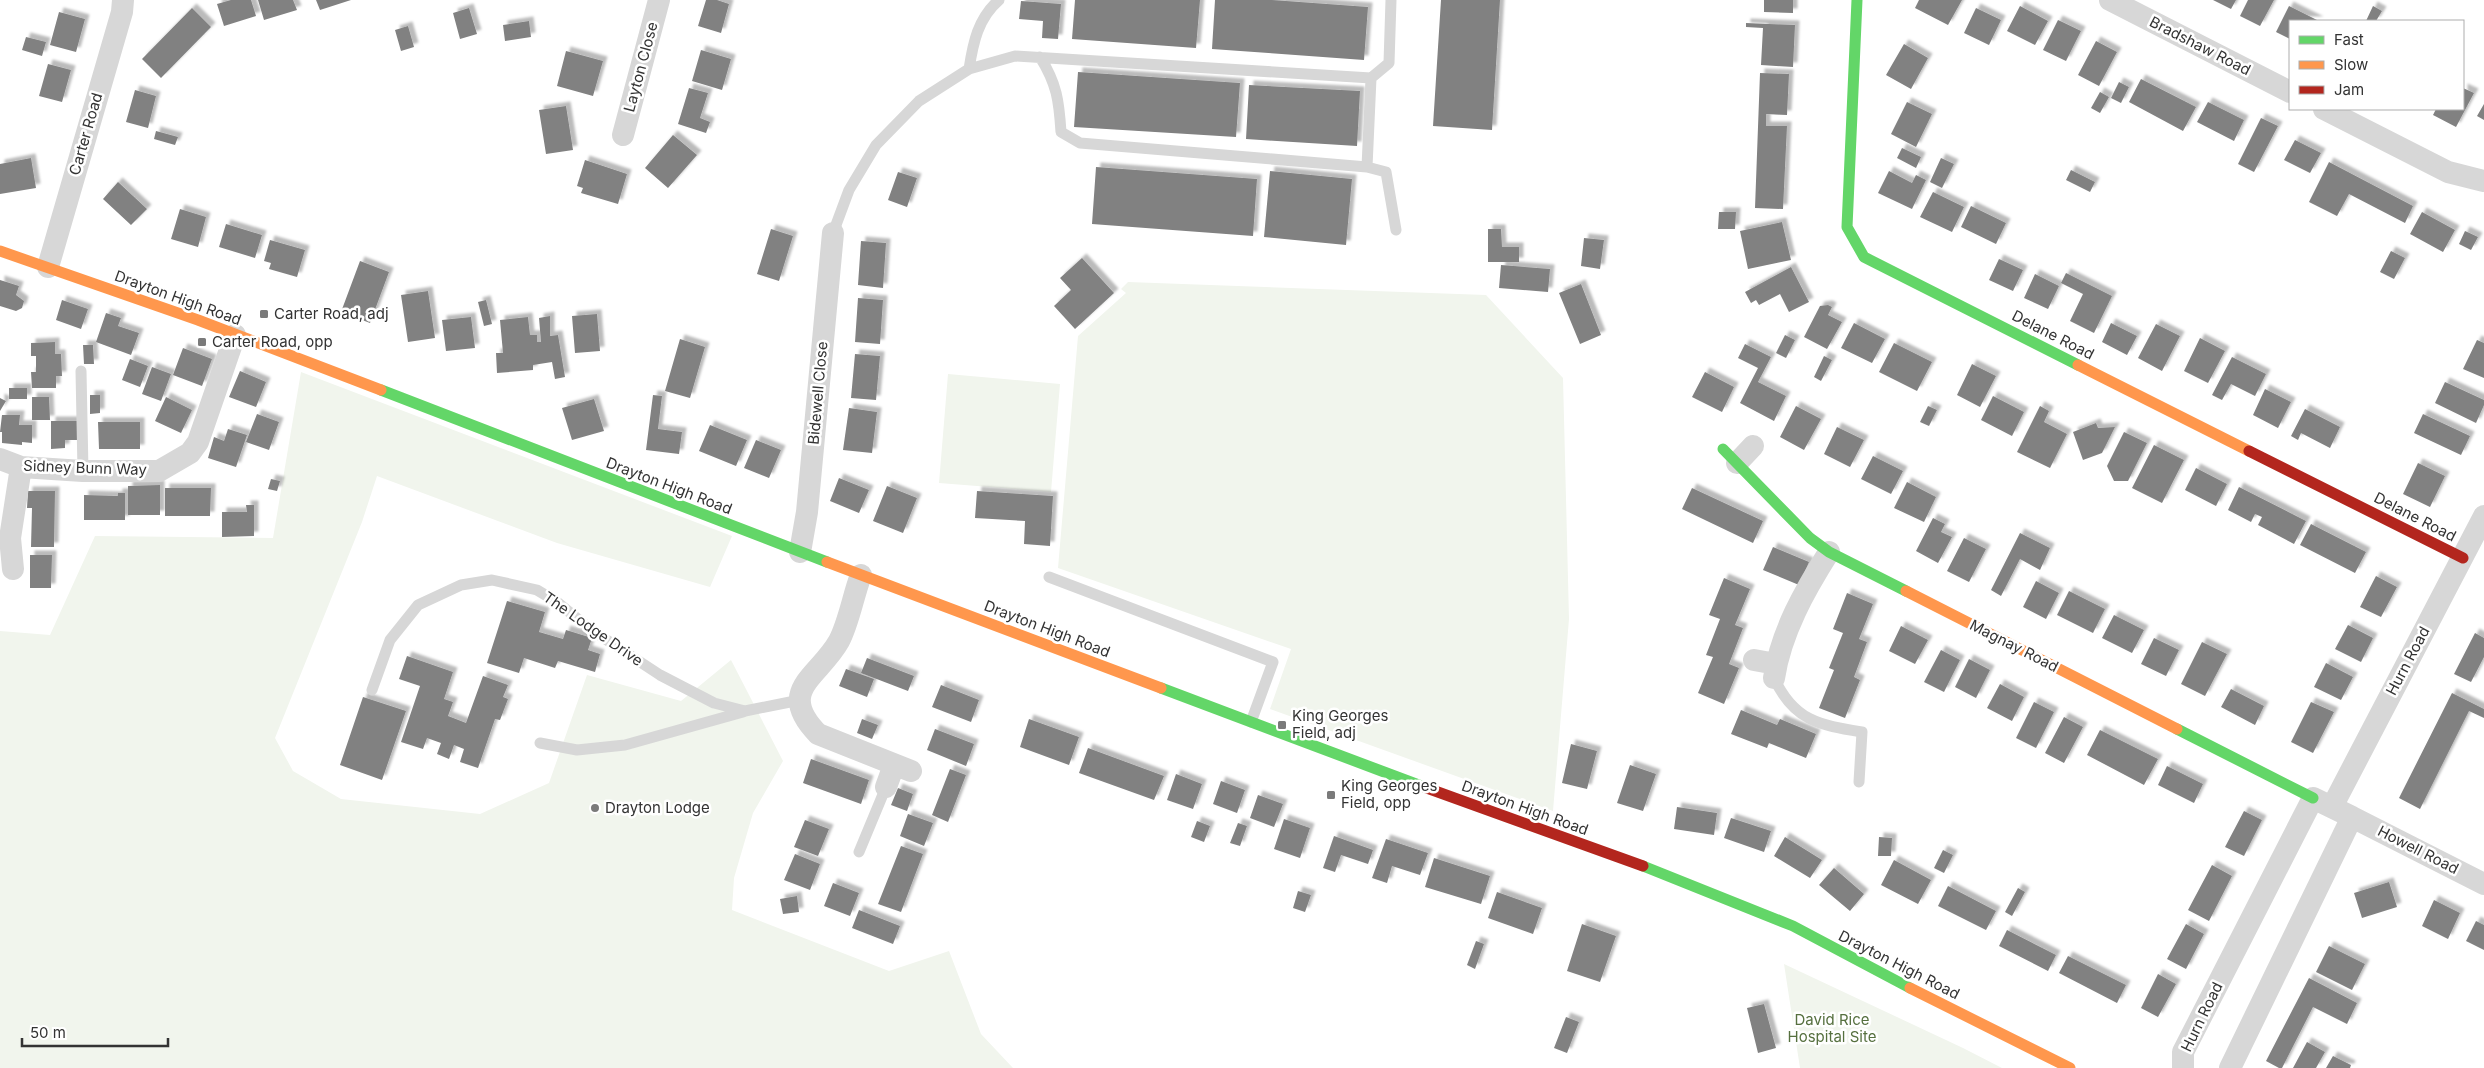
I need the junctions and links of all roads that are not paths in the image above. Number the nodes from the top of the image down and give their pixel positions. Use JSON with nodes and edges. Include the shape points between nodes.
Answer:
{"nodes":[{"id":1,"x":123,"y":0,"type":"edge"},
{"id":2,"x":659,"y":0,"type":"edge"},
{"id":3,"x":999,"y":0,"type":"edge"},
{"id":4,"x":1391,"y":0,"type":"edge"},
{"id":5,"x":1858,"y":0,"type":"edge"},
{"id":6,"x":2110,"y":0,"type":"edge"},
{"id":7,"x":1040,"y":57,"type":"junction"},
{"id":8,"x":969,"y":69,"type":"junction"},
{"id":9,"x":1371,"y":78,"type":"junction"},
{"id":10,"x":2289,"y":91,"type":"edge"},
{"id":11,"x":2326,"y":110,"type":"edge"},
{"id":12,"x":623,"y":135,"type":"dead end"},
{"id":13,"x":1367,"y":167,"type":"junction"},
{"id":14,"x":2484,"y":181,"type":"edge"},
{"id":15,"x":1396,"y":230,"type":"dead end"},
{"id":16,"x":833,"y":233,"type":"joint"},
{"id":17,"x":0,"y":252,"type":"edge"},
{"id":18,"x":48,"y":267,"type":"junction"},
{"id":19,"x":235,"y":335,"type":"junction"},
{"id":20,"x":81,"y":371,"type":"dead end"},
{"id":21,"x":1753,"y":446,"type":"dead end"},
{"id":22,"x":1730,"y":456,"type":"joint"},
{"id":23,"x":0,"y":459,"type":"edge"},
{"id":24,"x":21,"y":467,"type":"junction"},
{"id":25,"x":83,"y":471,"type":"junction"},
{"id":26,"x":2484,"y":516,"type":"edge"},
{"id":27,"x":800,"y":552,"type":"junction"},
{"id":28,"x":1830,"y":552,"type":"junction"},
{"id":29,"x":2462,"y":558,"type":"junction"},
{"id":30,"x":13,"y":569,"type":"dead end"},
{"id":31,"x":861,"y":575,"type":"junction"},
{"id":32,"x":1049,"y":577,"type":"dead end"},
{"id":33,"x":1754,"y":660,"type":"dead end"},
{"id":34,"x":1775,"y":671,"type":"junction"},
{"id":35,"x":372,"y":690,"type":"dead end"},
{"id":36,"x":800,"y":700,"type":"junction"},
{"id":37,"x":745,"y":711,"type":"junction"},
{"id":38,"x":1251,"y":722,"type":"junction"},
{"id":39,"x":540,"y":743,"type":"dead end"},
{"id":40,"x":1859,"y":782,"type":"dead end"},
{"id":41,"x":886,"y":786,"type":"joint"},
{"id":42,"x":2323,"y":802,"type":"junction"},
{"id":43,"x":2352,"y":817,"type":"junction"},
{"id":44,"x":859,"y":852,"type":"dead end"},
{"id":45,"x":2484,"y":884,"type":"edge"},
{"id":46,"x":2070,"y":1068,"type":"edge"},
{"id":47,"x":2183,"y":1068,"type":"edge"},
{"id":48,"x":2230,"y":1068,"type":"edge"}],
"edges":[{"from":1,"to":18,"type":"street","name":"Carter Road"},
{"from":2,"to":12,"type":"street","name":"Layton Close"},
{"from":3,"to":8,"type":"lane","via":[[975,35]]},
{"from":4,"to":9,"type":"lane","via":[[1389,63]]},
{"from":5,"to":29,"type":"main road","name":"Delane Road","via":[[1847,227],[1864,257]]},
{"from":6,"to":10,"type":"street","name":"Bradshaw Road"},
{"from":7,"to":8,"type":"lane","via":[[1015,56]]},
{"from":7,"to":9,"type":"lane"},
{"from":7,"to":13,"type":"lane","via":[[1058,94],[1061,132],[1080,143]]},
{"from":8,"to":16,"type":"lane","via":[[919,101],[876,145],[849,190]]},
{"from":9,"to":13,"type":"lane"},
{"from":11,"to":14,"type":"street","via":[[2448,172]]},
{"from":13,"to":15,"type":"lane","via":[[1386,172]]},
{"from":16,"to":27,"type":"street","name":"Bidewell Close","via":[[807,512]]},
{"from":17,"to":18,"type":"main road","name":"Drayton High Road"},
{"from":18,"to":19,"type":"main road","name":"Drayton High Road"},
{"from":19,"to":25,"type":"street","name":"Sidney Bunn Way","via":[[198,442],[190,453],[159,471]]},
{"from":19,"to":27,"type":"main road","name":"Drayton High Road"},
{"from":20,"to":25,"type":"lane"},
{"from":21,"to":22,"type":"street","name":"Magnay Road"},
{"from":22,"to":28,"type":"main road","name":"Magnay Road","via":[[1810,538]]},
{"from":23,"to":24,"type":"street","name":"Sidney Bunn Way"},
{"from":24,"to":25,"type":"street","name":"Sidney Bunn Way"},
{"from":24,"to":30,"type":"street","via":[[10,538]]},
{"from":26,"to":29,"type":"street","name":"Hurn Road"},
{"from":27,"to":31,"type":"main road","name":"Drayton High Road"},
{"from":28,"to":34,"type":"street","via":[[1788,628]]},
{"from":28,"to":42,"type":"main road","name":"Magnay Road"},
{"from":29,"to":42,"type":"street","name":"Hurn Road"},
{"from":31,"to":36,"type":"street","via":[[839,641],[810,675]]},
{"from":31,"to":38,"type":"main road","name":"Drayton High Road"},
{"from":32,"to":38,"type":"lane","via":[[1273,662]]},
{"from":33,"to":34,"type":"street"},
{"from":34,"to":40,"type":"lane","via":[[1780,690],[1794,709],[1809,720],[1862,732]]},
{"from":35,"to":37,"type":"lane","name":"The Lodge Drive","via":[[390,640],[418,605],[461,585],[492,580],[537,590],[660,676],[714,703]]},
{"from":36,"to":37,"type":"lane","name":"The Lodge Drive"},
{"from":36,"to":41,"type":"street","via":[[806,722],[818,734],[902,768]]},
{"from":37,"to":39,"type":"lane","via":[[625,745],[577,750]]},
{"from":38,"to":46,"type":"main road","name":"Drayton High Road","via":[[1678,878],[1793,926]]},
{"from":41,"to":44,"type":"lane"},
{"from":42,"to":43,"type":"street"},
{"from":42,"to":47,"type":"street","name":"Hurn Road","via":[[2183,1052]]},
{"from":43,"to":45,"type":"street","name":"Howell Road"},
{"from":43,"to":48,"type":"street"}]}
